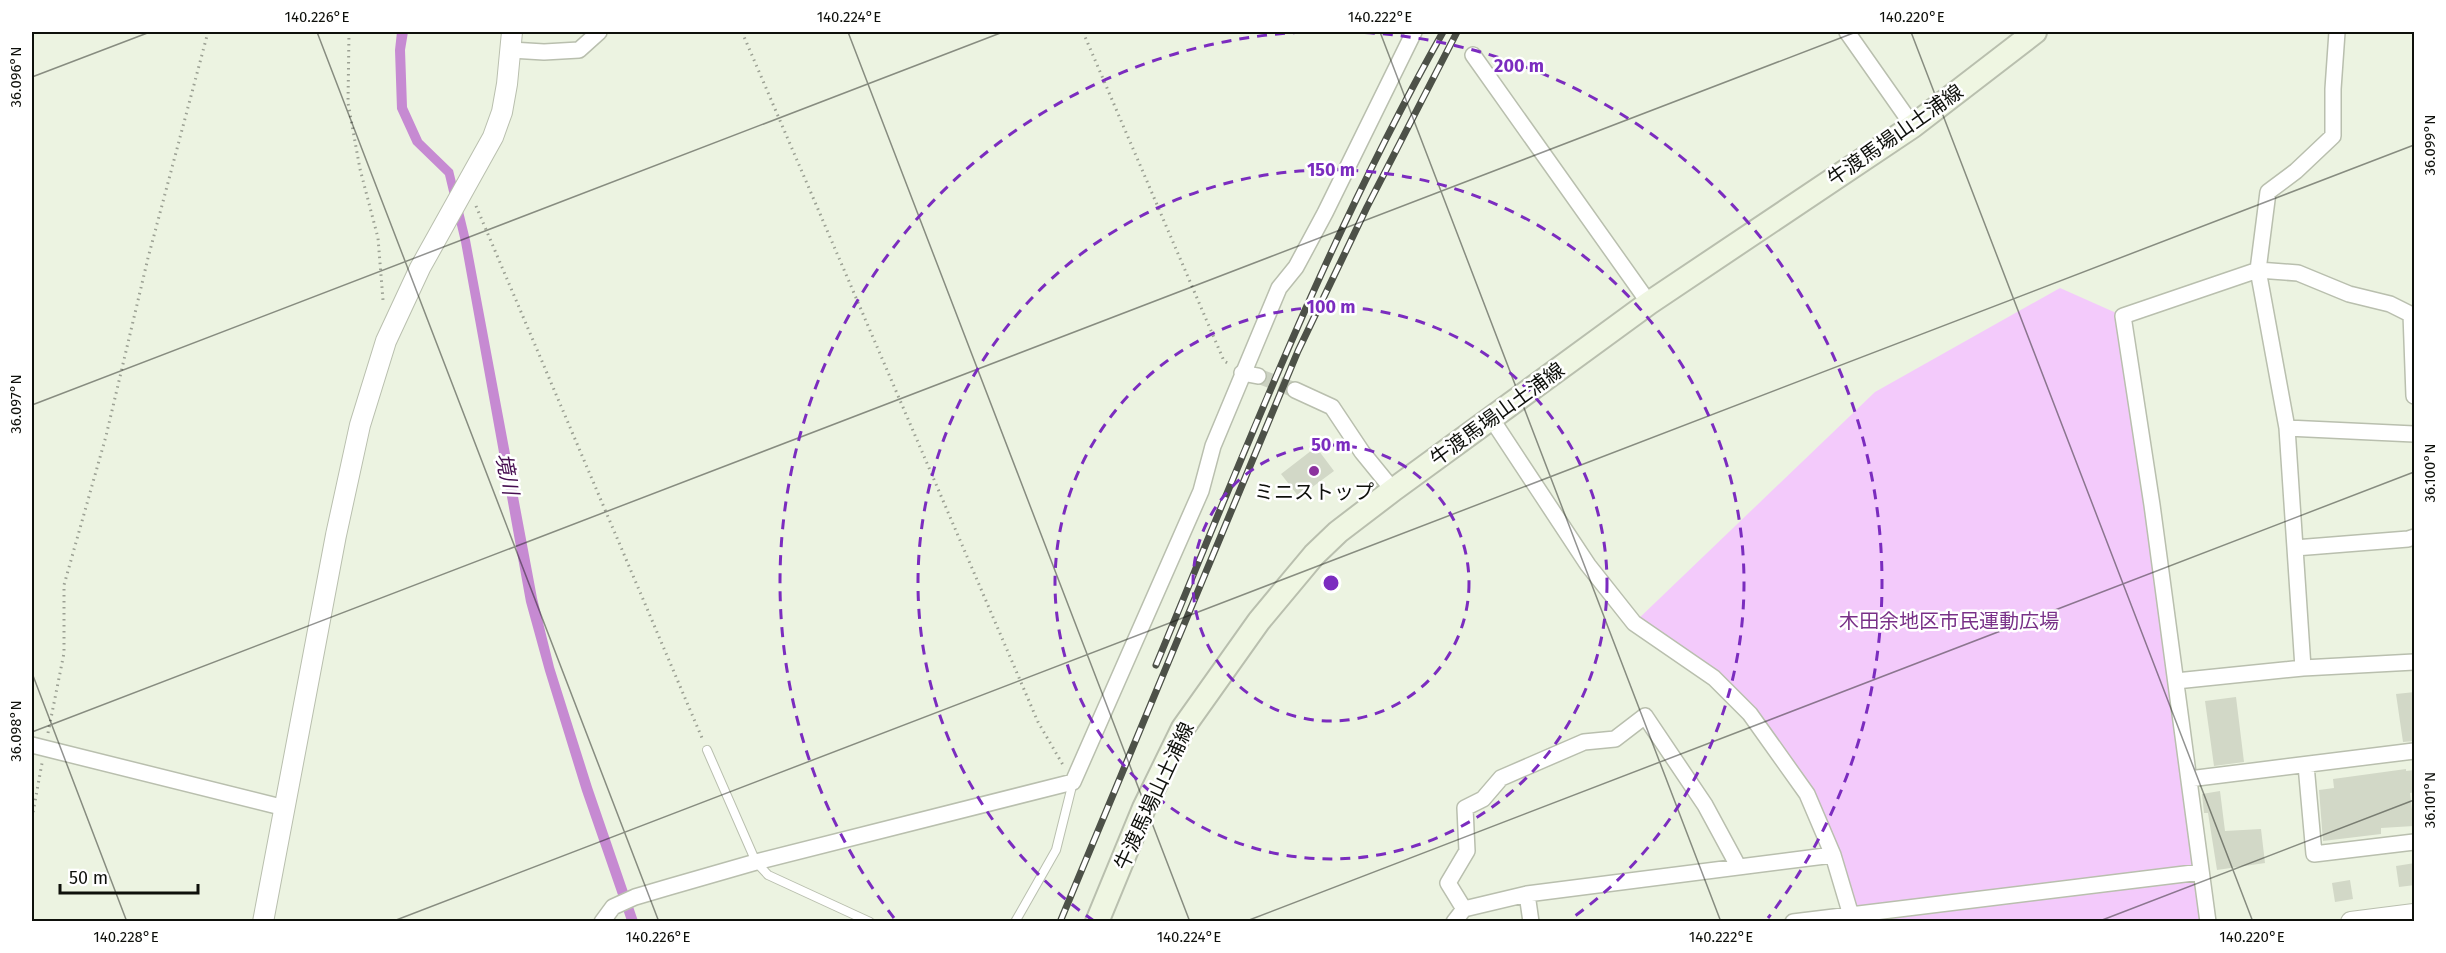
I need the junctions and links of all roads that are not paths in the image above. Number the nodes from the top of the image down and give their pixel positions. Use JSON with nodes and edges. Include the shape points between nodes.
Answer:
{"nodes":[{"id":1,"x":599,"y":32,"type":"edge"},
{"id":2,"x":1414,"y":32,"type":"edge"},
{"id":3,"x":1847,"y":32,"type":"edge"},
{"id":4,"x":2035,"y":32,"type":"edge"},
{"id":5,"x":2337,"y":32,"type":"edge"},
{"id":6,"x":511,"y":41,"type":"edge"},
{"id":7,"x":1473,"y":55,"type":"dead end"},
{"id":8,"x":1913,"y":126,"type":"junction"},
{"id":9,"x":2258,"y":270,"type":"junction"},
{"id":10,"x":1649,"y":303,"type":"junction"},
{"id":11,"x":2413,"y":315,"type":"edge"},
{"id":12,"x":1242,"y":373,"type":"junction"},
{"id":13,"x":1258,"y":376,"type":"tunnel mouth"},
{"id":14,"x":1295,"y":390,"type":"tunnel mouth"},
{"id":15,"x":2415,"y":396,"type":"edge"},
{"id":16,"x":1491,"y":418,"type":"junction"},
{"id":17,"x":2287,"y":428,"type":"junction"},
{"id":18,"x":2415,"y":434,"type":"edge"},
{"id":19,"x":1393,"y":490,"type":"junction"},
{"id":20,"x":2415,"y":537,"type":"edge"},
{"id":21,"x":2295,"y":548,"type":"junction"},
{"id":22,"x":2415,"y":662,"type":"edge"},
{"id":23,"x":2303,"y":668,"type":"junction"},
{"id":24,"x":2176,"y":681,"type":"junction"},
{"id":25,"x":38,"y":747,"type":"edge"},
{"id":26,"x":707,"y":750,"type":"road end"},
{"id":27,"x":2415,"y":751,"type":"edge"},
{"id":28,"x":2306,"y":765,"type":"junction"},
{"id":29,"x":2189,"y":779,"type":"junction"},
{"id":30,"x":1073,"y":782,"type":"junction"},
{"id":31,"x":285,"y":808,"type":"junction"},
{"id":32,"x":2415,"y":842,"type":"edge"},
{"id":33,"x":1833,"y":855,"type":"junction"},
{"id":34,"x":756,"y":862,"type":"junction"},
{"id":35,"x":1738,"y":866,"type":"junction"},
{"id":36,"x":2201,"y":872,"type":"junction"},
{"id":37,"x":1527,"y":894,"type":"junction"},
{"id":38,"x":1464,"y":909,"type":"junction"},
{"id":39,"x":2415,"y":914,"type":"edge"},
{"id":40,"x":1853,"y":918,"type":"edge"},
{"id":41,"x":263,"y":921,"type":"edge"},
{"id":42,"x":602,"y":921,"type":"edge"},
{"id":43,"x":870,"y":921,"type":"edge"},
{"id":44,"x":1015,"y":921,"type":"edge"},
{"id":45,"x":1097,"y":921,"type":"edge"},
{"id":46,"x":1455,"y":921,"type":"edge"},
{"id":47,"x":1531,"y":921,"type":"edge"},
{"id":48,"x":1793,"y":921,"type":"edge"},
{"id":49,"x":2208,"y":921,"type":"edge"},
{"id":50,"x":2351,"y":921,"type":"edge"}],
"edges":[{"from":1,"to":6,"type":"street","via":[[579,50],[544,52]]},
{"from":2,"to":12,"type":"street","via":[[1325,213],[1296,267],[1279,288]]},
{"from":3,"to":8,"type":"street"},
{"from":4,"to":8,"type":"main road","name":"牛渡馬場山土浦線"},
{"from":5,"to":9,"type":"street","via":[[2333,136],[2268,192]]},
{"from":6,"to":31,"type":"street","via":[[502,112],[493,137],[420,268],[386,341],[360,425]]},
{"from":7,"to":10,"type":"street"},
{"from":8,"to":10,"type":"main road","name":"牛渡馬場山土浦線"},
{"from":9,"to":11,"type":"street","via":[[2298,273]]},
{"from":9,"to":17,"type":"street"},
{"from":9,"to":24,"type":"street","via":[[2123,316]]},
{"from":10,"to":16,"type":"main road","name":"牛渡馬場山土浦線"},
{"from":11,"to":15,"type":"street"},
{"from":12,"to":13,"type":"street"},
{"from":12,"to":30,"type":"street","via":[[1213,446],[1201,491]]},
{"from":14,"to":19,"type":"street","via":[[1332,408]]},
{"from":16,"to":19,"type":"main road","name":"牛渡馬場山土浦線"},
{"from":16,"to":33,"type":"street","via":[[1588,565],[1634,623],[1714,678],[1750,714],[1807,794]]},
{"from":17,"to":18,"type":"street"},
{"from":17,"to":21,"type":"street"},
{"from":19,"to":45,"type":"main road","name":"牛渡馬場山土浦線","via":[[1314,555],[1259,621],[1183,728],[1144,808]]},
{"from":20,"to":21,"type":"street"},
{"from":21,"to":23,"type":"street"},
{"from":22,"to":23,"type":"street"},
{"from":23,"to":24,"type":"street"},
{"from":24,"to":29,"type":"street"},
{"from":25,"to":31,"type":"street"},
{"from":26,"to":34,"type":"lane"},
{"from":27,"to":28,"type":"street"},
{"from":28,"to":29,"type":"street"},
{"from":28,"to":32,"type":"street","via":[[2314,854]]},
{"from":29,"to":36,"type":"street"},
{"from":30,"to":34,"type":"street"},
{"from":30,"to":44,"type":"lane","via":[[1056,850]]},
{"from":31,"to":41,"type":"street"},
{"from":33,"to":35,"type":"street"},
{"from":33,"to":40,"type":"street"},
{"from":34,"to":42,"type":"street","via":[[635,897],[613,907]]},
{"from":34,"to":43,"type":"lane","via":[[768,875]]},
{"from":35,"to":37,"type":"street"},
{"from":35,"to":38,"type":"street","via":[[1705,805],[1645,716],[1615,739],[1584,742],[1501,778],[1483,799],[1465,808],[1467,851],[1448,883]]},
{"from":36,"to":40,"type":"street"},
{"from":36,"to":49,"type":"street"},
{"from":37,"to":38,"type":"street"},
{"from":37,"to":47,"type":"street"},
{"from":38,"to":46,"type":"street"},
{"from":39,"to":50,"type":"street"},
{"from":40,"to":48,"type":"street"}]}
